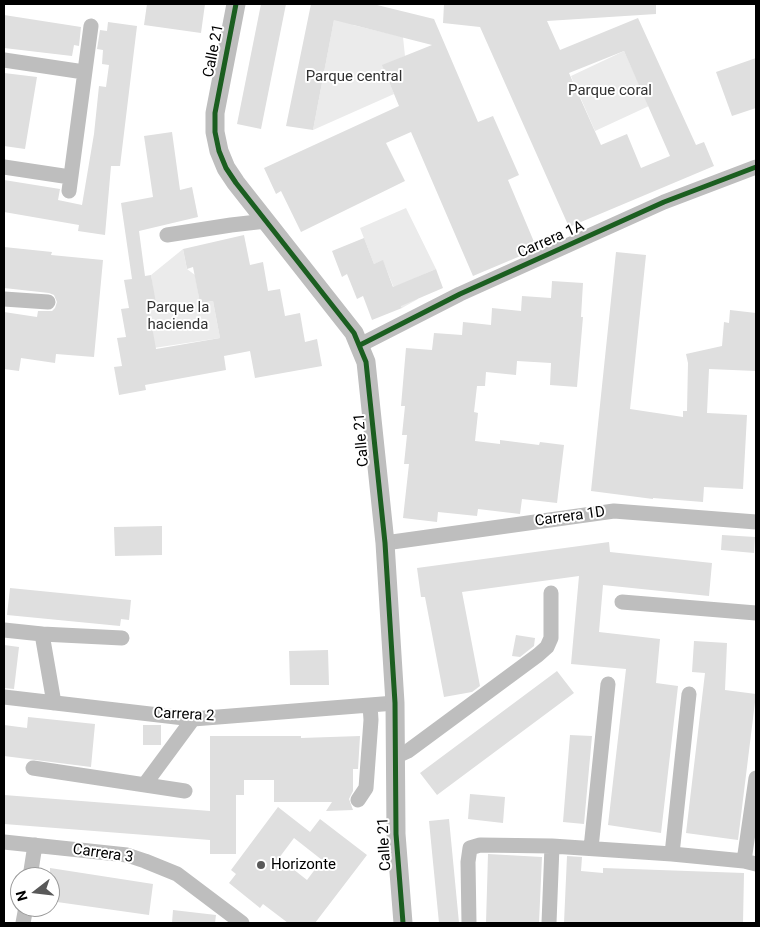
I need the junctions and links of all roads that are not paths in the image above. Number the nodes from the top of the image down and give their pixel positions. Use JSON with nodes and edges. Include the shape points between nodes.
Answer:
{"nodes":[{"id":1,"x":236,"y":4,"type":"edge"},
{"id":2,"x":91,"y":26,"type":"dead end"},
{"id":3,"x":4,"y":60,"type":"edge"},
{"id":4,"x":84,"y":72,"type":"junction"},
{"id":5,"x":4,"y":167,"type":"edge"},
{"id":6,"x":756,"y":167,"type":"edge"},
{"id":7,"x":266,"y":221,"type":"junction"},
{"id":8,"x":167,"y":235,"type":"dead end"},
{"id":9,"x":4,"y":298,"type":"edge"},
{"id":10,"x":48,"y":302,"type":"dead end"},
{"id":11,"x":360,"y":344,"type":"junction"},
{"id":12,"x":756,"y":522,"type":"edge"},
{"id":13,"x":385,"y":543,"type":"junction"},
{"id":14,"x":551,"y":593,"type":"dead end"},
{"id":15,"x":622,"y":602,"type":"dead end"},
{"id":16,"x":756,"y":613,"type":"edge"},
{"id":17,"x":4,"y":630,"type":"edge"},
{"id":18,"x":42,"y":634,"type":"junction"},
{"id":19,"x":122,"y":638,"type":"dead end"},
{"id":20,"x":608,"y":684,"type":"dead end"},
{"id":21,"x":689,"y":694,"type":"dead end"},
{"id":22,"x":4,"y":697,"type":"edge"},
{"id":23,"x":54,"y":703,"type":"junction"},
{"id":24,"x":395,"y":703,"type":"junction"},
{"id":25,"x":370,"y":705,"type":"junction"},
{"id":26,"x":193,"y":719,"type":"junction"},
{"id":27,"x":395,"y":757,"type":"junction"},
{"id":28,"x":33,"y":768,"type":"dead end"},
{"id":29,"x":756,"y":778,"type":"edge"},
{"id":30,"x":145,"y":784,"type":"junction"},
{"id":31,"x":186,"y":791,"type":"dead end"},
{"id":32,"x":358,"y":800,"type":"dead end"},
{"id":33,"x":4,"y":842,"type":"edge"},
{"id":34,"x":35,"y":845,"type":"junction"},
{"id":35,"x":552,"y":846,"type":"junction"},
{"id":36,"x":591,"y":848,"type":"junction"},
{"id":37,"x":672,"y":854,"type":"junction"},
{"id":38,"x":750,"y":863,"type":"edge"},
{"id":39,"x":32,"y":867,"type":"edge"},
{"id":40,"x":242,"y":923,"type":"edge"},
{"id":41,"x":404,"y":923,"type":"edge"},
{"id":42,"x":469,"y":923,"type":"edge"},
{"id":43,"x":549,"y":923,"type":"edge"}],
"edges":[{"from":1,"to":7,"type":"street","name":"Calle 21","via":[[215,113],[215,132],[226,168]]},
{"from":2,"to":4,"type":"street"},
{"from":3,"to":4,"type":"street"},
{"from":4,"to":5,"type":"street","via":[[69,184]]},
{"from":6,"to":11,"type":"street","name":"Carrera 1A","via":[[664,202],[460,294]]},
{"from":7,"to":8,"type":"street"},
{"from":7,"to":11,"type":"street","name":"Calle 21"},
{"from":9,"to":10,"type":"street"},
{"from":11,"to":13,"type":"street","name":"Calle 21","via":[[369,378]]},
{"from":12,"to":13,"type":"street","name":"Carrera 1D","via":[[614,511]]},
{"from":13,"to":24,"type":"street","name":"Calle 21"},
{"from":14,"to":27,"type":"street","via":[[551,638],[547,647],[408,751]]},
{"from":15,"to":16,"type":"street"},
{"from":17,"to":18,"type":"street"},
{"from":18,"to":19,"type":"street"},
{"from":18,"to":23,"type":"street"},
{"from":20,"to":36,"type":"street"},
{"from":21,"to":37,"type":"street"},
{"from":22,"to":23,"type":"street","name":"Carrera 2"},
{"from":23,"to":26,"type":"street","name":"Carrera 2"},
{"from":24,"to":25,"type":"street","name":"Carrera 2"},
{"from":24,"to":27,"type":"street","name":"Calle 21"},
{"from":25,"to":26,"type":"street","name":"Carrera 2"},
{"from":25,"to":32,"type":"street","via":[[366,788]]},
{"from":26,"to":30,"type":"street"},
{"from":27,"to":41,"type":"street","name":"Calle 21","via":[[396,834]]},
{"from":28,"to":30,"type":"street"},
{"from":29,"to":38,"type":"street"},
{"from":30,"to":31,"type":"street"},
{"from":33,"to":34,"type":"street","name":"Carrera 3"},
{"from":34,"to":39,"type":"street"},
{"from":34,"to":40,"type":"street","name":"Carrera 3","via":[[127,855],[145,861],[178,874]]},
{"from":35,"to":36,"type":"street"},
{"from":35,"to":42,"type":"street","via":[[480,845],[470,848]]},
{"from":35,"to":43,"type":"street"},
{"from":36,"to":37,"type":"street"},
{"from":37,"to":38,"type":"street"}]}
